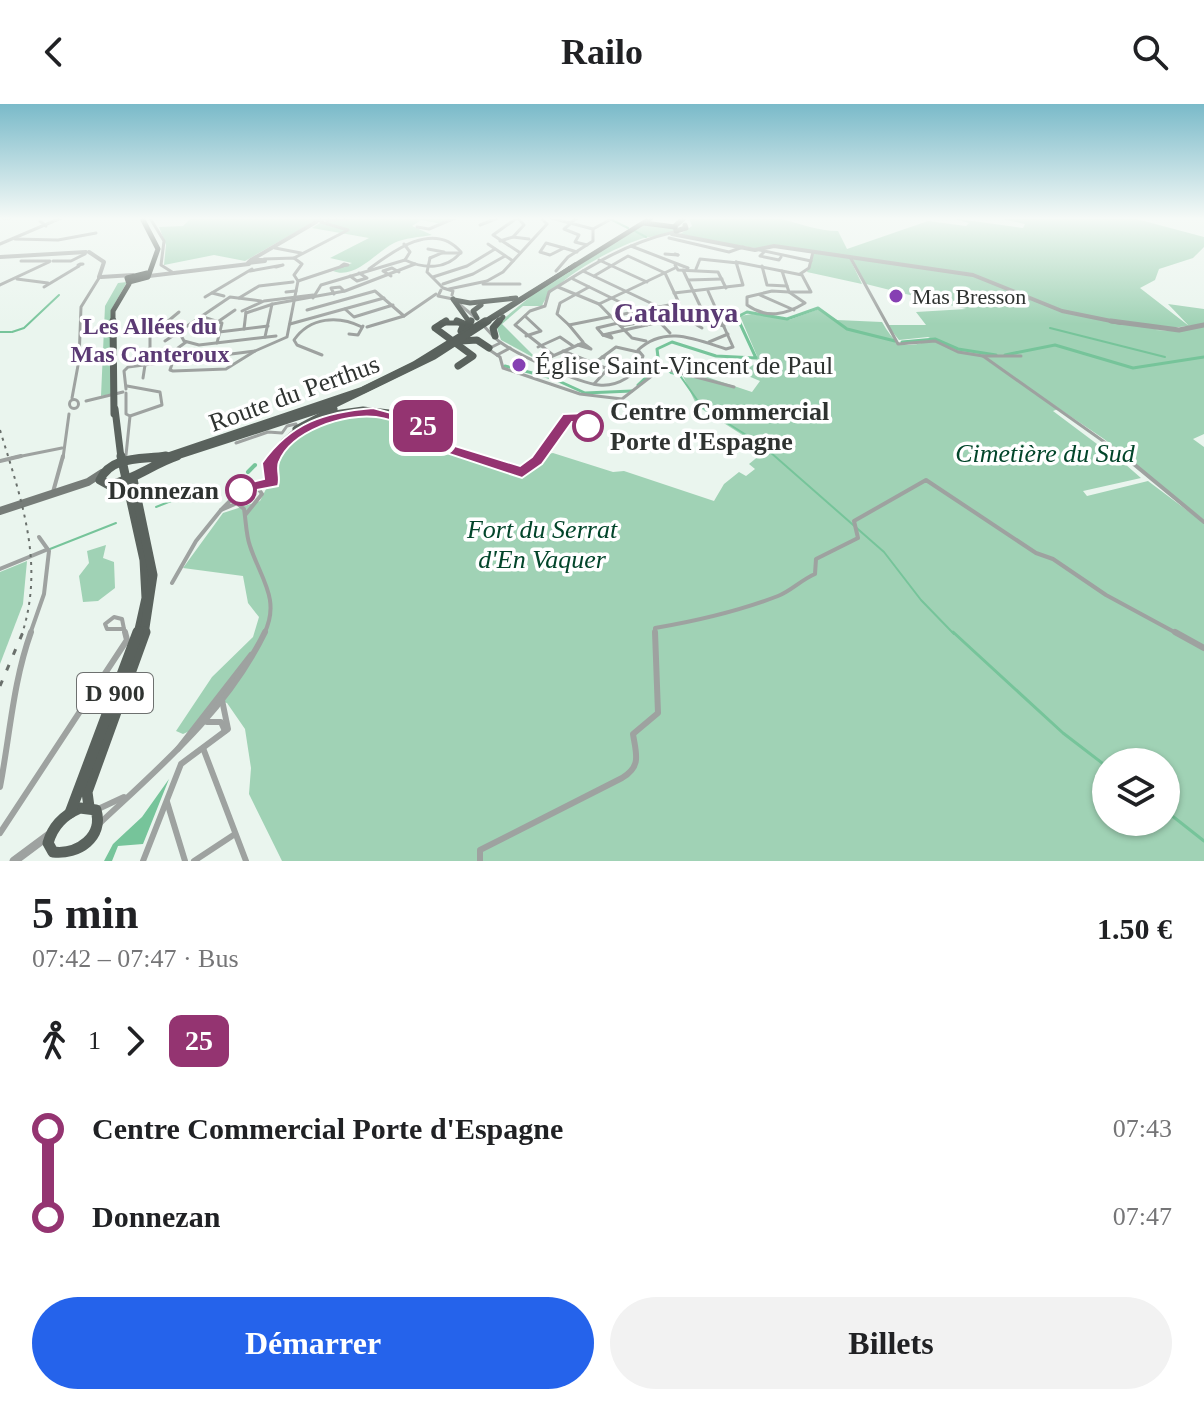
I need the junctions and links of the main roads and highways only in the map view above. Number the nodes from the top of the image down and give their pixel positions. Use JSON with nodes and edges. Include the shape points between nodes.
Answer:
{"nodes":[{"id":1,"x":155,"y":253,"type":"edge"},
{"id":2,"x":593,"y":253,"type":"edge"},
{"id":3,"x":152,"y":264,"type":"junction"},
{"id":4,"x":575,"y":265,"type":"junction"},
{"id":5,"x":559,"y":272,"type":"junction"},
{"id":6,"x":149,"y":276,"type":"junction"},
{"id":7,"x":130,"y":277,"type":"junction"},
{"id":8,"x":137,"y":282,"type":"junction"},
{"id":9,"x":122,"y":293,"type":"junction"},
{"id":10,"x":496,"y":337,"type":"road end"},
{"id":11,"x":491,"y":346,"type":"road end"},
{"id":12,"x":458,"y":366,"type":"dead end"},
{"id":13,"x":403,"y":373,"type":"junction"},
{"id":14,"x":325,"y":405,"type":"junction"},
{"id":15,"x":116,"y":409,"type":"junction"},
{"id":16,"x":389,"y":413,"type":"dead end"},
{"id":17,"x":296,"y":429,"type":"road end"},
{"id":18,"x":179,"y":456,"type":"junction"},
{"id":19,"x":128,"y":462,"type":"junction"},
{"id":20,"x":102,"y":473,"type":"junction"},
{"id":21,"x":125,"y":482,"type":"junction"},
{"id":22,"x":104,"y":484,"type":"junction"},
{"id":23,"x":32,"y":501,"type":"junction"},
{"id":24,"x":5,"y":509,"type":"edge"},
{"id":25,"x":145,"y":549,"type":"junction"},
{"id":26,"x":93,"y":809,"type":"junction"},
{"id":27,"x":70,"y":813,"type":"junction"},
{"id":28,"x":53,"y":855,"type":"edge"},
{"id":29,"x":71,"y":856,"type":"edge"}],
"edges":[{"from":1,"to":3,"type":"main road"},
{"from":2,"to":4,"type":"main road","name":"Route du Perthus"},
{"from":3,"to":6,"type":"main road"},
{"from":3,"to":7,"type":"main road"},
{"from":4,"to":5,"type":"main road","name":"Route du Perthus"},
{"from":4,"to":10,"type":"main road","via":[[498,321],[493,328]]},
{"from":4,"to":13,"type":"main road","name":"Route du Perthus"},
{"from":5,"to":13,"type":"main road","via":[[511,300],[470,303],[445,292],[471,326]]},
{"from":5,"to":14,"type":"main road","name":"Route du Perthus","via":[[414,365]]},
{"from":6,"to":7,"type":"main road"},
{"from":6,"to":8,"type":"main road"},
{"from":7,"to":8,"type":"main road"},
{"from":7,"to":9,"type":"main road"},
{"from":8,"to":9,"type":"main road"},
{"from":9,"to":15,"type":"main road","via":[[113,311],[114,365],[124,391]]},
{"from":11,"to":13,"type":"main road","via":[[466,340]]},
{"from":12,"to":13,"type":"main road","via":[[473,358],[461,349],[444,337],[435,330],[441,322],[455,320],[464,324],[459,333]]},
{"from":13,"to":14,"type":"main road"},
{"from":13,"to":17,"type":"main road"},
{"from":13,"to":18,"type":"main road","name":"Route du Perthus","via":[[331,406]]},
{"from":14,"to":19,"type":"main road","name":"Route du Perthus"},
{"from":15,"to":19,"type":"main road"},
{"from":15,"to":19,"type":"main road"},
{"from":15,"to":25,"type":"main road","number":"D 900","via":[[119,458]]},
{"from":16,"to":18,"type":"main road","via":[[363,410],[290,421]]},
{"from":18,"to":19,"type":"main road","name":"Route du Perthus"},
{"from":19,"to":20,"type":"main road"},
{"from":19,"to":21,"type":"main road"},
{"from":20,"to":22,"type":"main road"},
{"from":20,"to":23,"type":"main road"},
{"from":21,"to":22,"type":"main road"},
{"from":21,"to":25,"type":"main road","number":"D 900"},
{"from":21,"to":25,"type":"main road","number":"D 900","via":[[122,490]]},
{"from":22,"to":23,"type":"main road"},
{"from":23,"to":24,"type":"main road"},
{"from":25,"to":26,"type":"main road","number":"D 900","via":[[153,574],[150,614],[87,792]]},
{"from":25,"to":27,"type":"main road","number":"D 900","via":[[147,587],[138,634]]},
{"from":26,"to":27,"type":"main road"},
{"from":26,"to":29,"type":"main road","via":[[99,825]]},
{"from":27,"to":28,"type":"main road","via":[[51,832]]},
{"from":28,"to":29,"type":"main road"}]}
